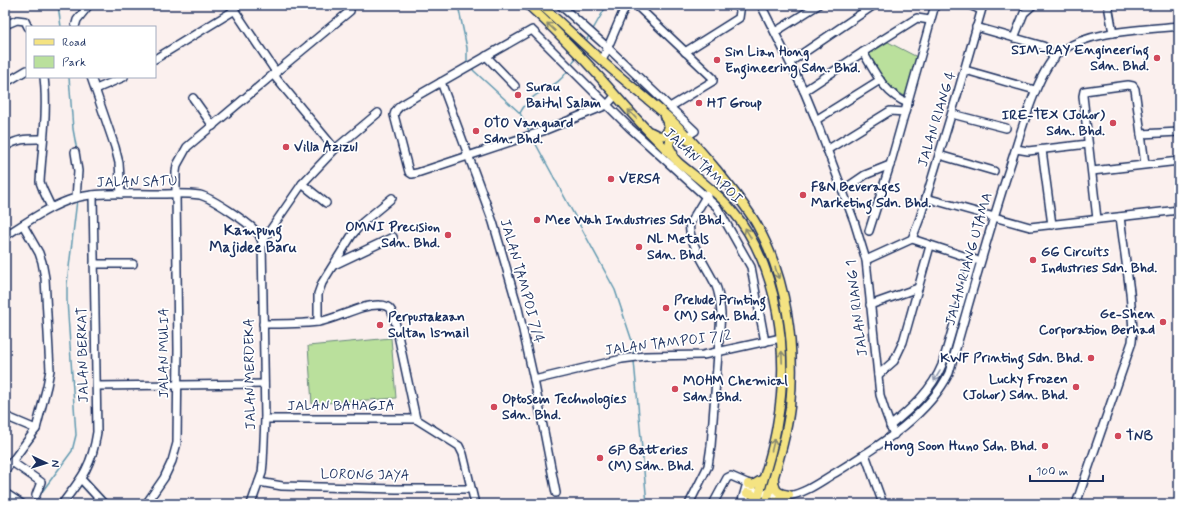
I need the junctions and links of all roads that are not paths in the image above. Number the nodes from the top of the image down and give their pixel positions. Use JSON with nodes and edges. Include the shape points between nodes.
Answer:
{"nodes":[{"id":1,"x":89,"y":5,"type":"edge"},
{"id":2,"x":528,"y":5,"type":"edge"},
{"id":3,"x":560,"y":5,"type":"edge"},
{"id":4,"x":626,"y":5,"type":"edge"},
{"id":5,"x":636,"y":5,"type":"edge"},
{"id":6,"x":737,"y":5,"type":"edge"},
{"id":7,"x":761,"y":5,"type":"edge"},
{"id":8,"x":818,"y":5,"type":"edge"},
{"id":9,"x":874,"y":5,"type":"edge"},
{"id":10,"x":935,"y":5,"type":"edge"},
{"id":11,"x":969,"y":5,"type":"edge"},
{"id":12,"x":1033,"y":5,"type":"edge"},
{"id":13,"x":1108,"y":5,"type":"edge"},
{"id":14,"x":544,"y":6,"type":"edge"},
{"id":15,"x":982,"y":7,"type":"edge"},
{"id":16,"x":233,"y":8,"type":"edge"},
{"id":17,"x":350,"y":11,"type":"dead end"},
{"id":18,"x":930,"y":20,"type":"junction"},
{"id":19,"x":5,"y":25,"type":"edge"},
{"id":20,"x":27,"y":26,"type":"edge"},
{"id":21,"x":75,"y":26,"type":"edge"},
{"id":22,"x":1179,"y":26,"type":"edge"},
{"id":23,"x":585,"y":27,"type":"junction"},
{"id":24,"x":976,"y":27,"type":"junction"},
{"id":25,"x":775,"y":32,"type":"junction"},
{"id":26,"x":1113,"y":33,"type":"junction"},
{"id":27,"x":1014,"y":38,"type":"junction"},
{"id":28,"x":581,"y":42,"type":"junction"},
{"id":29,"x":607,"y":47,"type":"junction"},
{"id":30,"x":685,"y":52,"type":"junction"},
{"id":31,"x":863,"y":52,"type":"junction"},
{"id":32,"x":485,"y":56,"type":"junction"},
{"id":33,"x":156,"y":58,"type":"edge"},
{"id":34,"x":1054,"y":59,"type":"junction"},
{"id":35,"x":602,"y":61,"type":"junction"},
{"id":36,"x":790,"y":62,"type":"junction"},
{"id":37,"x":965,"y":70,"type":"junction"},
{"id":38,"x":26,"y":71,"type":"edge"},
{"id":39,"x":276,"y":72,"type":"junction"},
{"id":40,"x":44,"y":78,"type":"edge"},
{"id":41,"x":91,"y":78,"type":"edge"},
{"id":42,"x":122,"y":78,"type":"edge"},
{"id":43,"x":880,"y":80,"type":"junction"},
{"id":44,"x":441,"y":82,"type":"junction"},
{"id":45,"x":5,"y":83,"type":"edge"},
{"id":46,"x":515,"y":86,"type":"dead end"},
{"id":47,"x":96,"y":90,"type":"junction"},
{"id":48,"x":1035,"y":90,"type":"junction"},
{"id":49,"x":804,"y":91,"type":"junction"},
{"id":50,"x":615,"y":96,"type":"junction"},
{"id":51,"x":193,"y":98,"type":"dead end"},
{"id":52,"x":908,"y":103,"type":"junction"},
{"id":53,"x":607,"y":105,"type":"junction"},
{"id":54,"x":670,"y":106,"type":"junction"},
{"id":55,"x":378,"y":112,"type":"dead end"},
{"id":56,"x":662,"y":112,"type":"junction"},
{"id":57,"x":905,"y":112,"type":"junction"},
{"id":58,"x":952,"y":114,"type":"junction"},
{"id":59,"x":816,"y":120,"type":"junction"},
{"id":60,"x":213,"y":126,"type":"junction"},
{"id":61,"x":1006,"y":128,"type":"dead end"},
{"id":62,"x":647,"y":130,"type":"junction"},
{"id":63,"x":1179,"y":132,"type":"edge"},
{"id":64,"x":1141,"y":134,"type":"junction"},
{"id":65,"x":639,"y":136,"type":"junction"},
{"id":66,"x":687,"y":136,"type":"junction"},
{"id":67,"x":43,"y":139,"type":"junction"},
{"id":68,"x":1088,"y":144,"type":"junction"},
{"id":69,"x":5,"y":147,"type":"edge"},
{"id":70,"x":697,"y":147,"type":"junction"},
{"id":71,"x":1016,"y":149,"type":"junction"},
{"id":72,"x":335,"y":150,"type":"junction"},
{"id":73,"x":827,"y":150,"type":"junction"},
{"id":74,"x":1042,"y":150,"type":"junction"},
{"id":75,"x":75,"y":152,"type":"dead end"},
{"id":76,"x":939,"y":155,"type":"junction"},
{"id":77,"x":468,"y":156,"type":"junction"},
{"id":78,"x":1179,"y":161,"type":"edge"},
{"id":79,"x":679,"y":162,"type":"junction"},
{"id":80,"x":1145,"y":164,"type":"junction"},
{"id":81,"x":890,"y":165,"type":"junction"},
{"id":82,"x":994,"y":171,"type":"dead end"},
{"id":83,"x":1092,"y":171,"type":"junction"},
{"id":84,"x":302,"y":184,"type":"junction"},
{"id":85,"x":712,"y":189,"type":"junction"},
{"id":86,"x":843,"y":190,"type":"junction"},
{"id":87,"x":121,"y":194,"type":"junction"},
{"id":88,"x":176,"y":194,"type":"junction"},
{"id":89,"x":93,"y":195,"type":"junction"},
{"id":90,"x":706,"y":196,"type":"junction"},
{"id":91,"x":79,"y":197,"type":"junction"},
{"id":92,"x":392,"y":198,"type":"dead end"},
{"id":93,"x":926,"y":198,"type":"junction"},
{"id":94,"x":326,"y":203,"type":"dead end"},
{"id":95,"x":51,"y":207,"type":"junction"},
{"id":96,"x":1179,"y":210,"type":"edge"},
{"id":97,"x":994,"y":216,"type":"junction"},
{"id":98,"x":1120,"y":217,"type":"junction"},
{"id":99,"x":1097,"y":219,"type":"junction"},
{"id":100,"x":23,"y":225,"type":"junction"},
{"id":101,"x":1052,"y":225,"type":"junction"},
{"id":102,"x":869,"y":230,"type":"dead end"},
{"id":103,"x":5,"y":236,"type":"edge"},
{"id":104,"x":393,"y":237,"type":"dead end"},
{"id":105,"x":912,"y":239,"type":"junction"},
{"id":106,"x":262,"y":242,"type":"junction"},
{"id":107,"x":930,"y":246,"type":"junction"},
{"id":108,"x":866,"y":260,"type":"junction"},
{"id":109,"x":977,"y":260,"type":"junction"},
{"id":110,"x":94,"y":264,"type":"junction"},
{"id":111,"x":133,"y":264,"type":"dead end"},
{"id":112,"x":334,"y":265,"type":"junction"},
{"id":113,"x":918,"y":288,"type":"junction"},
{"id":114,"x":870,"y":305,"type":"junction"},
{"id":115,"x":957,"y":316,"type":"junction"},
{"id":116,"x":965,"y":318,"type":"junction"},
{"id":117,"x":318,"y":322,"type":"junction"},
{"id":118,"x":263,"y":324,"type":"junction"},
{"id":119,"x":781,"y":338,"type":"junction"},
{"id":120,"x":765,"y":342,"type":"junction"},
{"id":121,"x":718,"y":352,"type":"junction"},
{"id":122,"x":878,"y":376,"type":"junction"},
{"id":123,"x":534,"y":380,"type":"junction"},
{"id":124,"x":264,"y":384,"type":"junction"},
{"id":125,"x":178,"y":385,"type":"junction"},
{"id":126,"x":97,"y":386,"type":"junction"},
{"id":127,"x":5,"y":416,"type":"edge"},
{"id":128,"x":265,"y":419,"type":"junction"},
{"id":129,"x":416,"y":419,"type":"junction"},
{"id":130,"x":890,"y":426,"type":"junction"},
{"id":131,"x":36,"y":429,"type":"junction"},
{"id":132,"x":894,"y":435,"type":"junction"},
{"id":133,"x":864,"y":454,"type":"junction"},
{"id":134,"x":12,"y":462,"type":"junction"},
{"id":135,"x":5,"y":471,"type":"edge"},
{"id":136,"x":774,"y":478,"type":"junction"},
{"id":137,"x":81,"y":479,"type":"junction"},
{"id":138,"x":764,"y":479,"type":"junction"},
{"id":139,"x":259,"y":482,"type":"junction"},
{"id":140,"x":748,"y":484,"type":"junction"},
{"id":141,"x":471,"y":489,"type":"junction"},
{"id":142,"x":5,"y":493,"type":"edge"},
{"id":143,"x":556,"y":493,"type":"dead end"},
{"id":144,"x":769,"y":494,"type":"junction"},
{"id":145,"x":36,"y":495,"type":"dead end"},
{"id":146,"x":789,"y":496,"type":"junction"},
{"id":147,"x":744,"y":499,"type":"edge"},
{"id":148,"x":758,"y":499,"type":"edge"},
{"id":149,"x":22,"y":504,"type":"edge"},
{"id":150,"x":62,"y":504,"type":"edge"},
{"id":151,"x":104,"y":504,"type":"edge"},
{"id":152,"x":146,"y":504,"type":"edge"},
{"id":153,"x":251,"y":504,"type":"edge"},
{"id":154,"x":475,"y":504,"type":"edge"},
{"id":155,"x":689,"y":504,"type":"edge"},
{"id":156,"x":713,"y":504,"type":"edge"},
{"id":157,"x":766,"y":504,"type":"edge"},
{"id":158,"x":772,"y":504,"type":"edge"},
{"id":159,"x":882,"y":504,"type":"edge"},
{"id":160,"x":1076,"y":504,"type":"edge"}],
"edges":[{"from":1,"to":21,"type":"street"},
{"from":50,"to":2,"type":"main road","name":"JALAN TAMPOI","one_way":true,"via":[[582,58]]},
{"from":3,"to":23,"type":"street"},
{"from":4,"to":29,"type":"street"},
{"from":5,"to":30,"type":"street"},
{"from":6,"to":30,"type":"street","via":[[740,11],[738,18]]},
{"from":7,"to":25,"type":"street","name":"JALAN RIANG 1"},
{"from":8,"to":25,"type":"street"},
{"from":9,"to":36,"type":"street"},
{"from":10,"to":18,"type":"street"},
{"from":11,"to":15,"type":"street"},
{"from":12,"to":27,"type":"street","via":[[1024,13]]},
{"from":13,"to":26,"type":"street"},
{"from":14,"to":28,"type":"main road","name":"JALAN TAMPOI"},
{"from":15,"to":24,"type":"street","name":"JALAN RIANG 4"},
{"from":16,"to":33,"type":"street"},
{"from":16,"to":39,"type":"street"},
{"from":17,"to":39,"type":"street","name":"JALAN MULIA"},
{"from":18,"to":31,"type":"street","via":[[917,18]]},
{"from":18,"to":52,"type":"street"},
{"from":19,"to":20,"type":"street","via":[[17,20],[25,22]]},
{"from":22,"to":26,"type":"street","name":"JALAN RIANG UTAMA"},
{"from":23,"to":28,"type":"street"},
{"from":23,"to":29,"type":"street"},
{"from":24,"to":27,"type":"street"},
{"from":24,"to":37,"type":"street","name":"JALAN RIANG 4"},
{"from":25,"to":36,"type":"street","name":"JALAN RIANG 1"},
{"from":26,"to":34,"type":"street","name":"JALAN RIANG UTAMA","via":[[1071,46]]},
{"from":27,"to":34,"type":"street","via":[[1046,48]]},
{"from":28,"to":35,"type":"main road","name":"JALAN TAMPOI"},
{"from":29,"to":35,"type":"street"},
{"from":29,"to":54,"type":"street"},
{"from":30,"to":54,"type":"street","via":[[714,80]]},
{"from":31,"to":43,"type":"street"},
{"from":31,"to":49,"type":"street"},
{"from":32,"to":44,"type":"street"},
{"from":32,"to":46,"type":"street"},
{"from":32,"to":53,"type":"street","via":[[532,30]]},
{"from":34,"to":48,"type":"street","name":"JALAN RIANG UTAMA"},
{"from":35,"to":56,"type":"main road","name":"JALAN TAMPOI"},
{"from":36,"to":49,"type":"street","name":"JALAN RIANG 1"},
{"from":37,"to":48,"type":"street"},
{"from":37,"to":58,"type":"street","name":"JALAN RIANG 4"},
{"from":38,"to":45,"type":"street"},
{"from":39,"to":60,"type":"street","name":"JALAN MULIA"},
{"from":39,"to":72,"type":"street","via":[[276,78]]},
{"from":40,"to":67,"type":"street","via":[[46,95]]},
{"from":41,"to":47,"type":"street"},
{"from":42,"to":47,"type":"street"},
{"from":43,"to":52,"type":"street","via":[[898,99]]},
{"from":43,"to":59,"type":"street"},
{"from":44,"to":77,"type":"street","name":"JALAN TAMPOI 7/4"},
{"from":44,"to":77,"type":"street","via":[[395,111],[409,172],[412,174]]},
{"from":47,"to":87,"type":"street","via":[[119,163]]},
{"from":48,"to":71,"type":"street","name":"JALAN RIANG UTAMA"},
{"from":49,"to":59,"type":"street","name":"JALAN RIANG 1"},
{"from":50,"to":53,"type":"street"},
{"from":62,"to":50,"type":"main road","name":"JALAN TAMPOI","one_way":true},
{"from":51,"to":60,"type":"street"},
{"from":52,"to":57,"type":"street"},
{"from":53,"to":65,"type":"street"},
{"from":53,"to":77,"type":"street","via":[[522,139]]},
{"from":54,"to":66,"type":"street","via":[[695,131]]},
{"from":55,"to":72,"type":"street"},
{"from":56,"to":62,"type":"main road","via":[[668,126],[666,134],[659,136]]},
{"from":56,"to":66,"type":"main road","name":"JALAN TAMPOI"},
{"from":57,"to":73,"type":"street","via":[[890,111]]},
{"from":57,"to":81,"type":"street"},
{"from":58,"to":61,"type":"street"},
{"from":58,"to":76,"type":"street","name":"JALAN RIANG 4"},
{"from":59,"to":73,"type":"street","name":"JALAN RIANG 1"},
{"from":60,"to":88,"type":"street","name":"JALAN MULIA","via":[[187,147],[182,156],[176,172]]},
{"from":62,"to":65,"type":"street"},
{"from":62,"to":79,"type":"main road","name":"JALAN TAMPOI"},
{"from":63,"to":64,"type":"street"},
{"from":64,"to":68,"type":"street","via":[[1133,86],[1087,90],[1083,96]]},
{"from":64,"to":80,"type":"street"},
{"from":65,"to":90,"type":"street"},
{"from":66,"to":70,"type":"main road","name":"JALAN TAMPOI"},
{"from":67,"to":69,"type":"street","via":[[22,139]]},
{"from":67,"to":95,"type":"street","via":[[40,182]]},
{"from":68,"to":74,"type":"street"},
{"from":68,"to":83,"type":"street"},
{"from":70,"to":79,"type":"main road","via":[[681,137],[673,137],[669,145]]},
{"from":70,"to":136,"type":"main road","name":"JALAN TAMPOI","one_way":true,"via":[[741,200],[757,225],[777,272],[786,305],[790,334],[790,407]]},
{"from":71,"to":74,"type":"street"},
{"from":71,"to":97,"type":"street","name":"JALAN RIANG UTAMA"},
{"from":72,"to":84,"type":"street"},
{"from":73,"to":86,"type":"street","name":"JALAN RIANG 1"},
{"from":74,"to":101,"type":"street"},
{"from":75,"to":91,"type":"street"},
{"from":76,"to":82,"type":"street"},
{"from":76,"to":93,"type":"street","name":"JALAN RIANG 4"},
{"from":77,"to":123,"type":"street","name":"JALAN TAMPOI 7/4","via":[[499,242],[518,308]]},
{"from":78,"to":80,"type":"street"},
{"from":79,"to":85,"type":"main road","name":"JALAN TAMPOI"},
{"from":80,"to":83,"type":"street"},
{"from":81,"to":86,"type":"street","via":[[865,175]]},
{"from":81,"to":102,"type":"street"},
{"from":83,"to":99,"type":"street"},
{"from":84,"to":94,"type":"street"},
{"from":84,"to":106,"type":"street"},
{"from":85,"to":90,"type":"street"},
{"from":119,"to":85,"type":"main road","name":"JALAN TAMPOI","one_way":true,"via":[[768,276],[755,246],[732,210]]},
{"from":86,"to":108,"type":"street","name":"JALAN RIANG 1"},
{"from":87,"to":88,"type":"street","name":"JALAN SATU"},
{"from":87,"to":89,"type":"street","name":"JALAN SATU"},
{"from":88,"to":106,"type":"street","name":"JALAN SATU","via":[[200,196],[213,201],[252,227]]},
{"from":88,"to":125,"type":"street","name":"JALAN MULIA"},
{"from":89,"to":91,"type":"street","name":"JALAN SATU"},
{"from":89,"to":110,"type":"street","name":"JALAN BERKAT"},
{"from":90,"to":120,"type":"street","via":[[717,207],[751,266]]},
{"from":90,"to":121,"type":"street","via":[[689,227],[691,237],[720,300]]},
{"from":91,"to":95,"type":"street","name":"JALAN SATU"},
{"from":92,"to":112,"type":"street","via":[[363,222]]},
{"from":93,"to":97,"type":"street"},
{"from":93,"to":105,"type":"street","name":"JALAN RIANG 4"},
{"from":95,"to":100,"type":"street","name":"JALAN SATU"},
{"from":96,"to":98,"type":"street"},
{"from":97,"to":101,"type":"street","via":[[1030,227]]},
{"from":97,"to":109,"type":"street","name":"JALAN RIANG UTAMA"},
{"from":98,"to":99,"type":"street"},
{"from":98,"to":160,"type":"street","via":[[1130,292],[1132,342]]},
{"from":99,"to":101,"type":"street"},
{"from":100,"to":103,"type":"street","name":"JALAN SATU"},
{"from":100,"to":131,"type":"street","via":[[39,253],[45,278],[50,370]]},
{"from":104,"to":112,"type":"street"},
{"from":105,"to":107,"type":"street"},
{"from":105,"to":108,"type":"street"},
{"from":106,"to":118,"type":"street","name":"JALAN MERDEKA"},
{"from":107,"to":109,"type":"street"},
{"from":107,"to":113,"type":"street"},
{"from":108,"to":114,"type":"street","name":"JALAN RIANG 1"},
{"from":109,"to":115,"type":"street"},
{"from":109,"to":116,"type":"street","name":"JALAN RIANG UTAMA"},
{"from":110,"to":111,"type":"street"},
{"from":110,"to":126,"type":"street","name":"JALAN BERKAT"},
{"from":112,"to":117,"type":"street","via":[[318,294]]},
{"from":113,"to":114,"type":"street"},
{"from":113,"to":122,"type":"street","via":[[903,342],[894,361]]},
{"from":114,"to":122,"type":"street","name":"JALAN RIANG 1"},
{"from":115,"to":116,"type":"street"},
{"from":115,"to":130,"type":"street","one_way":true,"via":[[938,375],[924,395]]},
{"from":116,"to":132,"type":"street","name":"JALAN RIANG UTAMA","via":[[943,385],[935,397]]},
{"from":117,"to":118,"type":"street"},
{"from":117,"to":129,"type":"street","via":[[379,304],[391,310]]},
{"from":118,"to":124,"type":"street","name":"JALAN MERDEKA"},
{"from":119,"to":120,"type":"street","name":"JALAN TAMPOI 7/2"},
{"from":138,"to":119,"type":"main road","name":"JALAN TAMPOI","one_way":true,"via":[[780,410]]},
{"from":120,"to":121,"type":"street","name":"JALAN TAMPOI 7/2"},
{"from":121,"to":123,"type":"street","name":"JALAN TAMPOI 7/2","via":[[622,359]]},
{"from":121,"to":155,"type":"street","via":[[708,466]]},
{"from":122,"to":130,"type":"street","name":"JALAN RIANG 1","via":[[880,395]]},
{"from":123,"to":143,"type":"street","name":"JALAN TAMPOI 7/4"},
{"from":124,"to":125,"type":"street"},
{"from":124,"to":128,"type":"street","name":"JALAN MERDEKA"},
{"from":125,"to":126,"type":"street"},
{"from":125,"to":152,"type":"street","name":"JALAN MULIA","via":[[176,450],[164,478]]},
{"from":126,"to":137,"type":"street","name":"JALAN BERKAT","via":[[95,446]]},
{"from":127,"to":131,"type":"street"},
{"from":128,"to":129,"type":"street","name":"JALAN BAHAGIA"},
{"from":128,"to":139,"type":"street","name":"JALAN MERDEKA","via":[[263,463]]},
{"from":129,"to":141,"type":"street","via":[[459,446]]},
{"from":130,"to":132,"type":"street","name":"JALAN RIANG 1"},
{"from":131,"to":134,"type":"street"},
{"from":132,"to":133,"type":"street","name":"JALAN RIANG UTAMA"},
{"from":133,"to":146,"type":"street","name":"JALAN RIANG UTAMA","via":[[808,489]]},
{"from":133,"to":159,"type":"street"},
{"from":134,"to":135,"type":"street"},
{"from":134,"to":145,"type":"street","via":[[41,482]]},
{"from":136,"to":144,"type":"main road","name":"JALAN TAMPOI"},
{"from":136,"to":146,"type":"main road","via":[[774,487],[777,491]]},
{"from":137,"to":150,"type":"street","name":"JALAN BERKAT"},
{"from":137,"to":151,"type":"street"},
{"from":138,"to":140,"type":"main road","via":[[753,485]]},
{"from":138,"to":148,"type":"main road","name":"JALAN TAMPOI"},
{"from":139,"to":141,"type":"street","name":"LORONG JAYA","via":[[282,486]]},
{"from":139,"to":153,"type":"street","name":"JALAN MERDEKA"},
{"from":140,"to":147,"type":"street"},
{"from":140,"to":156,"type":"street","via":[[746,481],[728,476]]},
{"from":141,"to":154,"type":"street"},
{"from":142,"to":149,"type":"street"},
{"from":144,"to":146,"type":"street","name":"JALAN RIANG UTAMA"},
{"from":144,"to":148,"type":"street","name":"JALAN RIANG UTAMA"},
{"from":144,"to":157,"type":"main road","name":"JALAN TAMPOI"},
{"from":146,"to":158,"type":"main road"},
{"from":147,"to":148,"type":"main road","via":[[752,494]]}]}
